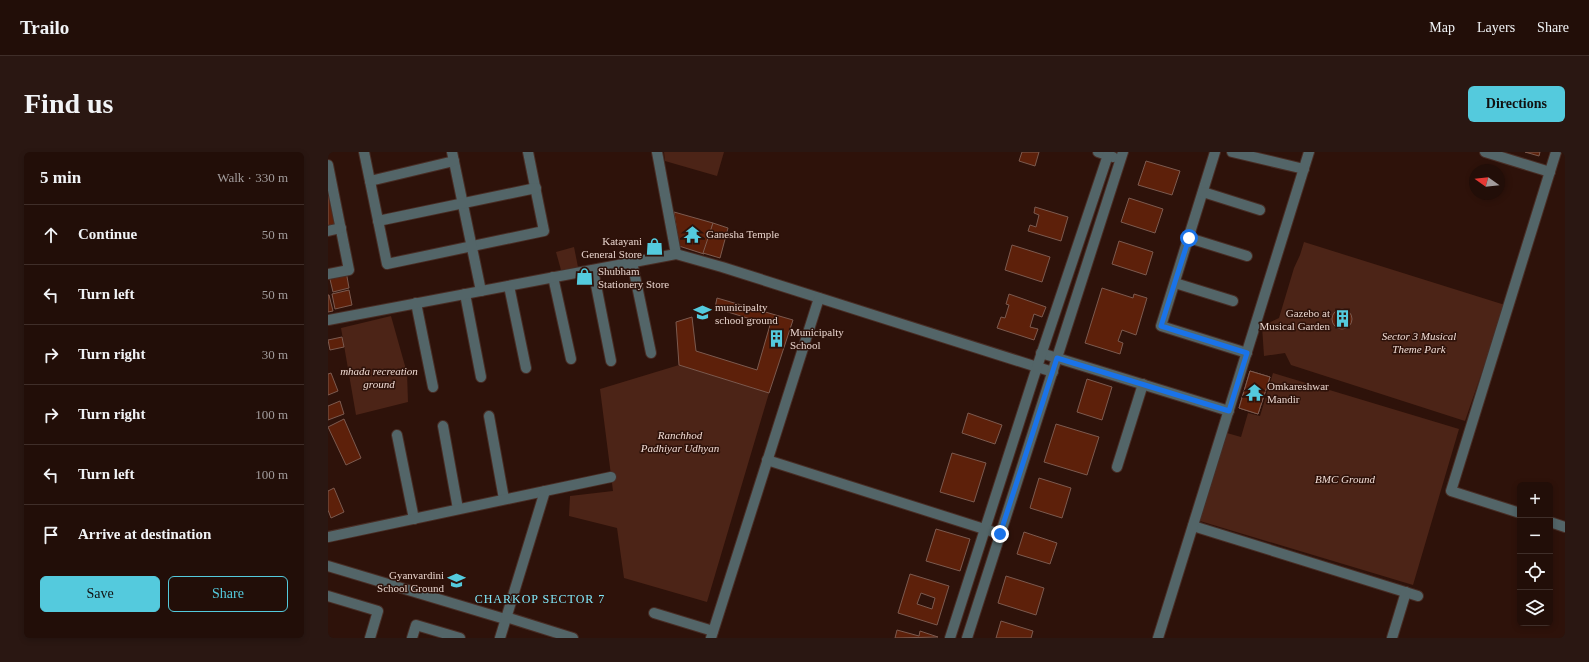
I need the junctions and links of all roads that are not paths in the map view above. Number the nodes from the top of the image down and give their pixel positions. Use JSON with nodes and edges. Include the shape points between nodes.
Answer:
{"nodes":[{"id":1,"x":364,"y":152,"type":"edge"},
{"id":2,"x":528,"y":152,"type":"edge"},
{"id":3,"x":657,"y":152,"type":"edge"},
{"id":4,"x":1215,"y":152,"type":"edge"},
{"id":5,"x":1232,"y":152,"type":"edge"},
{"id":6,"x":1309,"y":152,"type":"edge"},
{"id":7,"x":1485,"y":152,"type":"edge"},
{"id":8,"x":1556,"y":152,"type":"edge"},
{"id":9,"x":1105,"y":153,"type":"edge"},
{"id":10,"x":454,"y":154,"type":"edge"},
{"id":11,"x":1122,"y":156,"type":"edge"},
{"id":12,"x":328,"y":165,"type":"edge"},
{"id":13,"x":1304,"y":169,"type":"junction"},
{"id":14,"x":1550,"y":172,"type":"junction"},
{"id":15,"x":370,"y":181,"type":"junction"},
{"id":16,"x":330,"y":185,"type":"edge"},
{"id":17,"x":536,"y":188,"type":"junction"},
{"id":18,"x":1203,"y":192,"type":"junction"},
{"id":19,"x":463,"y":204,"type":"junction"},
{"id":20,"x":1260,"y":210,"type":"dead end"},
{"id":21,"x":378,"y":221,"type":"junction"},
{"id":22,"x":341,"y":228,"type":"junction"},
{"id":23,"x":328,"y":231,"type":"edge"},
{"id":24,"x":1189,"y":238,"type":"junction"},
{"id":25,"x":471,"y":246,"type":"junction"},
{"id":26,"x":676,"y":254,"type":"junction"},
{"id":27,"x":1247,"y":256,"type":"dead end"},
{"id":28,"x":632,"y":262,"type":"junction"},
{"id":29,"x":592,"y":270,"type":"junction"},
{"id":30,"x":328,"y":274,"type":"edge"},
{"id":31,"x":553,"y":277,"type":"junction"},
{"id":32,"x":1175,"y":283,"type":"junction"},
{"id":33,"x":509,"y":286,"type":"junction"},
{"id":34,"x":481,"y":291,"type":"junction"},
{"id":35,"x":465,"y":294,"type":"junction"},
{"id":36,"x":819,"y":298,"type":"junction"},
{"id":37,"x":1233,"y":301,"type":"dead end"},
{"id":38,"x":416,"y":303,"type":"junction"},
{"id":39,"x":328,"y":320,"type":"edge"},
{"id":40,"x":651,"y":353,"type":"dead end"},
{"id":41,"x":1041,"y":353,"type":"junction"},
{"id":42,"x":1247,"y":353,"type":"junction"},
{"id":43,"x":1057,"y":358,"type":"junction"},
{"id":44,"x":571,"y":359,"type":"dead end"},
{"id":45,"x":611,"y":361,"type":"dead end"},
{"id":46,"x":1037,"y":367,"type":"junction"},
{"id":47,"x":526,"y":368,"type":"dead end"},
{"id":48,"x":1053,"y":372,"type":"junction"},
{"id":49,"x":481,"y":378,"type":"dead end"},
{"id":50,"x":1143,"y":384,"type":"junction"},
{"id":51,"x":433,"y":388,"type":"dead end"},
{"id":52,"x":1229,"y":411,"type":"junction"},
{"id":53,"x":489,"y":416,"type":"dead end"},
{"id":54,"x":443,"y":426,"type":"dead end"},
{"id":55,"x":397,"y":436,"type":"dead end"},
{"id":56,"x":767,"y":460,"type":"junction"},
{"id":57,"x":1118,"y":467,"type":"dead end"},
{"id":58,"x":611,"y":477,"type":"dead end"},
{"id":59,"x":545,"y":491,"type":"junction"},
{"id":60,"x":504,"y":499,"type":"junction"},
{"id":61,"x":458,"y":510,"type":"junction"},
{"id":62,"x":1517,"y":512,"type":"edge"},
{"id":63,"x":414,"y":519,"type":"junction"},
{"id":64,"x":1553,"y":523,"type":"edge"},
{"id":65,"x":1193,"y":526,"type":"junction"},
{"id":66,"x":1565,"y":527,"type":"edge"},
{"id":67,"x":985,"y":530,"type":"junction"},
{"id":68,"x":1000,"y":534,"type":"junction"},
{"id":69,"x":328,"y":537,"type":"edge"},
{"id":70,"x":328,"y":566,"type":"edge"},
{"id":71,"x":1406,"y":592,"type":"junction"},
{"id":72,"x":328,"y":596,"type":"edge"},
{"id":73,"x":1418,"y":596,"type":"dead end"},
{"id":74,"x":654,"y":613,"type":"dead end"},
{"id":75,"x":506,"y":618,"type":"junction"},
{"id":76,"x":712,"y":635,"type":"edge"},
{"id":77,"x":560,"y":636,"type":"edge"},
{"id":78,"x":370,"y":638,"type":"edge"},
{"id":79,"x":412,"y":638,"type":"edge"},
{"id":80,"x":460,"y":638,"type":"edge"},
{"id":81,"x":500,"y":638,"type":"edge"},
{"id":82,"x":573,"y":638,"type":"edge"},
{"id":83,"x":950,"y":638,"type":"edge"},
{"id":84,"x":967,"y":638,"type":"edge"},
{"id":85,"x":1158,"y":638,"type":"edge"},
{"id":86,"x":1392,"y":638,"type":"edge"}],
"edges":[{"from":1,"to":15,"type":"street"},
{"from":2,"to":17,"type":"street"},
{"from":3,"to":26,"type":"street"},
{"from":4,"to":18,"type":"street"},
{"from":5,"to":13,"type":"street"},
{"from":6,"to":13,"type":"street"},
{"from":7,"to":14,"type":"street"},
{"from":8,"to":14,"type":"street"},
{"from":9,"to":11,"type":"street"},
{"from":9,"to":41,"type":"street"},
{"from":10,"to":15,"type":"street"},
{"from":10,"to":19,"type":"street"},
{"from":11,"to":43,"type":"street"},
{"from":12,"to":16,"type":"street"},
{"from":13,"to":42,"type":"street"},
{"from":14,"to":62,"type":"street","via":[[1451,491]]},
{"from":15,"to":21,"type":"street"},
{"from":16,"to":22,"type":"street"},
{"from":17,"to":19,"type":"street"},
{"from":17,"to":25,"type":"street","via":[[544,231]]},
{"from":18,"to":20,"type":"street"},
{"from":18,"to":24,"type":"street"},
{"from":19,"to":21,"type":"street"},
{"from":19,"to":25,"type":"street"},
{"from":21,"to":25,"type":"street","via":[[387,264]]},
{"from":22,"to":23,"type":"street"},
{"from":22,"to":30,"type":"street","via":[[349,270]]},
{"from":24,"to":27,"type":"street"},
{"from":24,"to":32,"type":"street"},
{"from":25,"to":34,"type":"street"},
{"from":26,"to":28,"type":"street"},
{"from":26,"to":36,"type":"street"},
{"from":28,"to":29,"type":"street"},
{"from":28,"to":40,"type":"street"},
{"from":29,"to":31,"type":"street"},
{"from":29,"to":45,"type":"street"},
{"from":31,"to":33,"type":"street"},
{"from":31,"to":44,"type":"street"},
{"from":32,"to":37,"type":"street"},
{"from":32,"to":42,"type":"street","via":[[1161,326]]},
{"from":33,"to":34,"type":"street"},
{"from":33,"to":47,"type":"street"},
{"from":34,"to":35,"type":"street"},
{"from":35,"to":38,"type":"street"},
{"from":35,"to":49,"type":"street"},
{"from":36,"to":46,"type":"street"},
{"from":36,"to":56,"type":"street"},
{"from":38,"to":39,"type":"street"},
{"from":38,"to":51,"type":"street"},
{"from":41,"to":43,"type":"street"},
{"from":41,"to":46,"type":"street"},
{"from":42,"to":52,"type":"street"},
{"from":43,"to":48,"type":"street"},
{"from":43,"to":50,"type":"street"},
{"from":46,"to":48,"type":"street"},
{"from":46,"to":67,"type":"street"},
{"from":48,"to":68,"type":"street"},
{"from":50,"to":52,"type":"street"},
{"from":50,"to":57,"type":"street"},
{"from":52,"to":65,"type":"street"},
{"from":53,"to":60,"type":"street"},
{"from":54,"to":61,"type":"street"},
{"from":55,"to":63,"type":"street"},
{"from":56,"to":67,"type":"street"},
{"from":56,"to":76,"type":"street"},
{"from":58,"to":59,"type":"street"},
{"from":59,"to":60,"type":"street"},
{"from":59,"to":75,"type":"street"},
{"from":60,"to":61,"type":"street"},
{"from":61,"to":63,"type":"street"},
{"from":63,"to":69,"type":"street"},
{"from":64,"to":66,"type":"street"},
{"from":65,"to":71,"type":"street"},
{"from":65,"to":85,"type":"street"},
{"from":67,"to":68,"type":"street"},
{"from":67,"to":83,"type":"street"},
{"from":68,"to":84,"type":"street"},
{"from":70,"to":75,"type":"street"},
{"from":71,"to":73,"type":"street"},
{"from":71,"to":86,"type":"street"},
{"from":72,"to":78,"type":"street","via":[[378,611]]},
{"from":74,"to":76,"type":"street"},
{"from":75,"to":77,"type":"street"},
{"from":75,"to":81,"type":"street"},
{"from":77,"to":82,"type":"street"},
{"from":79,"to":80,"type":"street","via":[[416,625]]}]}
